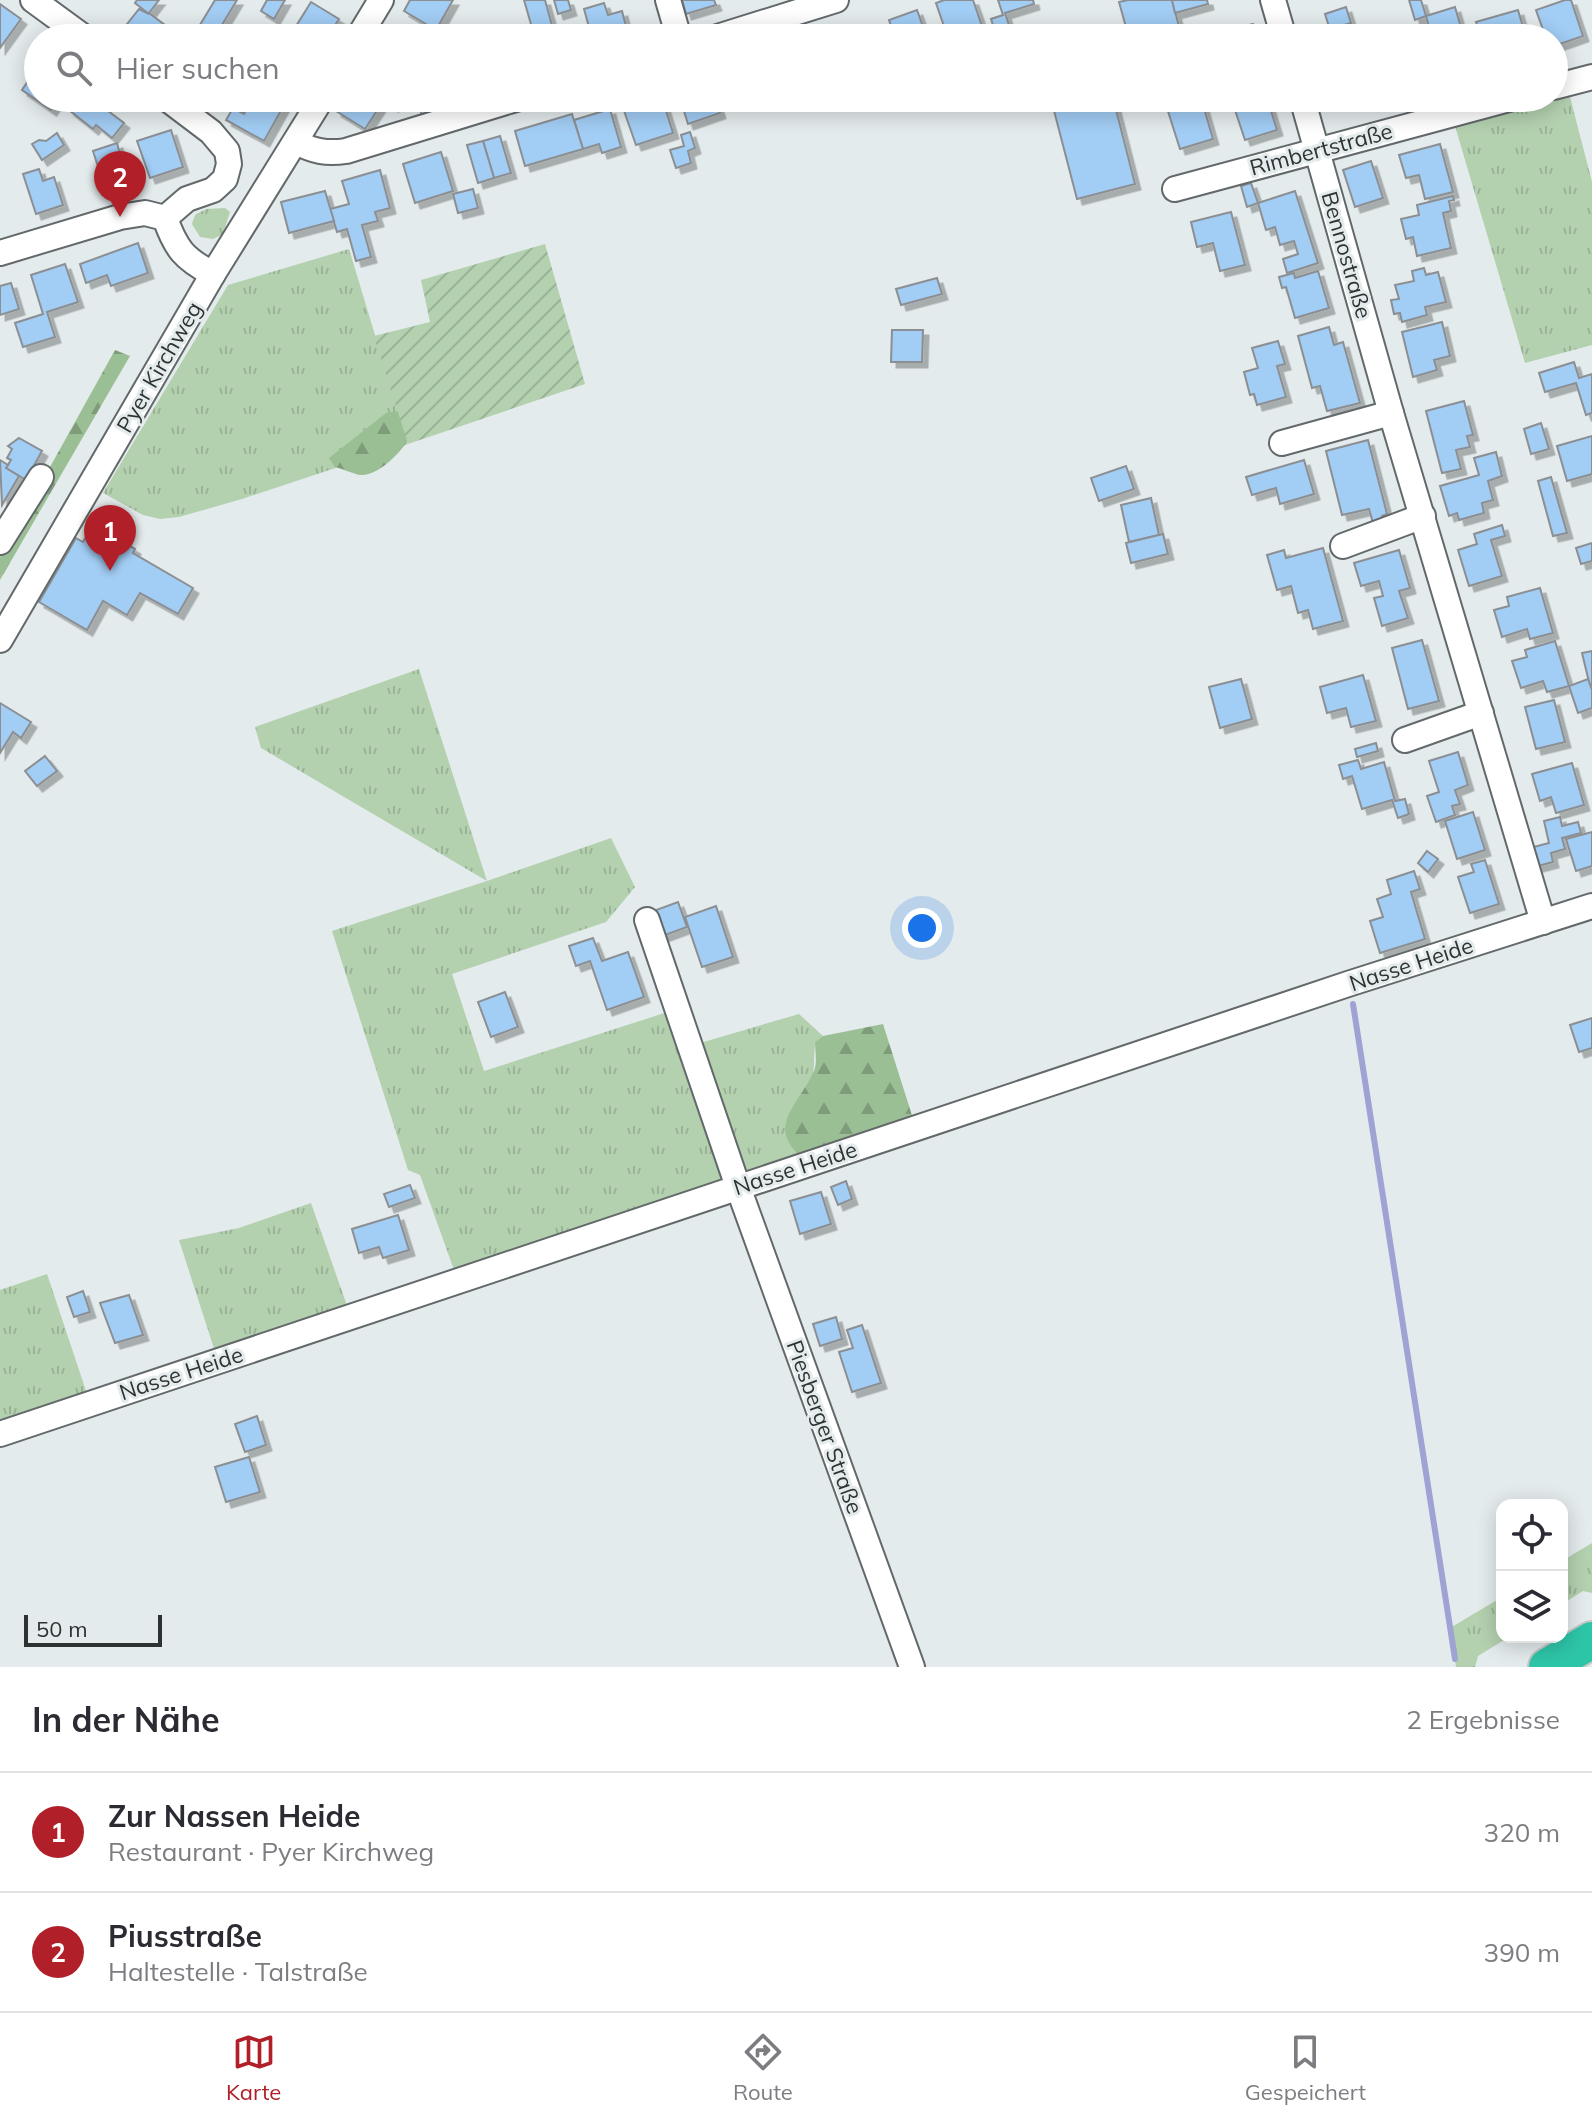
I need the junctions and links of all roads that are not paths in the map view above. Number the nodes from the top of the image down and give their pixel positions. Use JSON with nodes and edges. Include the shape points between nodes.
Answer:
{"nodes":[{"id":1,"x":33,"y":0,"type":"edge"},
{"id":2,"x":381,"y":0,"type":"edge"},
{"id":3,"x":668,"y":0,"type":"edge"},
{"id":4,"x":836,"y":0,"type":"edge"},
{"id":5,"x":1273,"y":0,"type":"edge"},
{"id":6,"x":66,"y":24,"type":"edge"},
{"id":7,"x":366,"y":24,"type":"edge"},
{"id":8,"x":675,"y":24,"type":"edge"},
{"id":9,"x":759,"y":24,"type":"edge"},
{"id":10,"x":1280,"y":24,"type":"edge"},
{"id":11,"x":1592,"y":77,"type":"edge"},
{"id":12,"x":1568,"y":83,"type":"edge"},
{"id":13,"x":185,"y":112,"type":"edge"},
{"id":14,"x":314,"y":112,"type":"edge"},
{"id":15,"x":473,"y":112,"type":"edge"},
{"id":16,"x":1306,"y":112,"type":"edge"},
{"id":17,"x":1460,"y":112,"type":"edge"},
{"id":18,"x":296,"y":142,"type":"junction"},
{"id":19,"x":1318,"y":150,"type":"junction"},
{"id":20,"x":1175,"y":189,"type":"dead end"},
{"id":21,"x":165,"y":218,"type":"junction"},
{"id":22,"x":0,"y":253,"type":"edge"},
{"id":23,"x":213,"y":274,"type":"junction"},
{"id":24,"x":1391,"y":413,"type":"junction"},
{"id":25,"x":1282,"y":443,"type":"dead end"},
{"id":26,"x":41,"y":477,"type":"dead end"},
{"id":27,"x":1423,"y":516,"type":"junction"},
{"id":28,"x":0,"y":542,"type":"edge"},
{"id":29,"x":1343,"y":546,"type":"dead end"},
{"id":30,"x":0,"y":640,"type":"edge"},
{"id":31,"x":1481,"y":713,"type":"junction"},
{"id":32,"x":1405,"y":740,"type":"dead end"},
{"id":33,"x":1592,"y":906,"type":"edge"},
{"id":34,"x":647,"y":920,"type":"dead end"},
{"id":35,"x":1543,"y":922,"type":"junction"},
{"id":36,"x":738,"y":1187,"type":"junction"},
{"id":37,"x":0,"y":1434,"type":"edge"},
{"id":38,"x":1592,"y":1640,"type":"edge"},
{"id":39,"x":912,"y":1667,"type":"edge"},
{"id":40,"x":1547,"y":1667,"type":"edge"}],
"edges":[{"from":1,"to":6,"type":"street"},
{"from":2,"to":7,"type":"street"},
{"from":3,"to":8,"type":"street"},
{"from":4,"to":9,"type":"street"},
{"from":5,"to":10,"type":"street"},
{"from":11,"to":12,"type":"street"},
{"from":13,"to":21,"type":"street","via":[[211,132],[227,151],[229,164],[225,179],[213,190],[187,199]]},
{"from":14,"to":18,"type":"street","name":"Pyer Kirchweg"},
{"from":15,"to":18,"type":"street","via":[[346,151],[311,150]]},
{"from":16,"to":19,"type":"street","name":"Bennostraße"},
{"from":17,"to":19,"type":"street","name":"Rimbertstraße"},
{"from":18,"to":23,"type":"street","name":"Pyer Kirchweg"},
{"from":19,"to":20,"type":"street","name":"Rimbertstraße"},
{"from":19,"to":24,"type":"street","name":"Bennostraße"},
{"from":21,"to":22,"type":"street","via":[[145,213],[120,217]]},
{"from":21,"to":23,"type":"street","via":[[183,256]]},
{"from":23,"to":30,"type":"street","name":"Pyer Kirchweg"},
{"from":24,"to":25,"type":"street"},
{"from":24,"to":27,"type":"street","name":"Bennostraße"},
{"from":26,"to":28,"type":"street"},
{"from":27,"to":29,"type":"street"},
{"from":27,"to":31,"type":"street","name":"Bennostraße"},
{"from":31,"to":32,"type":"street"},
{"from":31,"to":35,"type":"street","name":"Bennostraße"},
{"from":33,"to":35,"type":"street","name":"Nasse Heide"},
{"from":34,"to":36,"type":"street","name":"Piesberger Straße"},
{"from":35,"to":36,"type":"street","name":"Nasse Heide"},
{"from":36,"to":37,"type":"street","name":"Nasse Heide"},
{"from":36,"to":39,"type":"street","name":"Piesberger Straße"},
{"from":38,"to":40,"type":"highway"}]}
